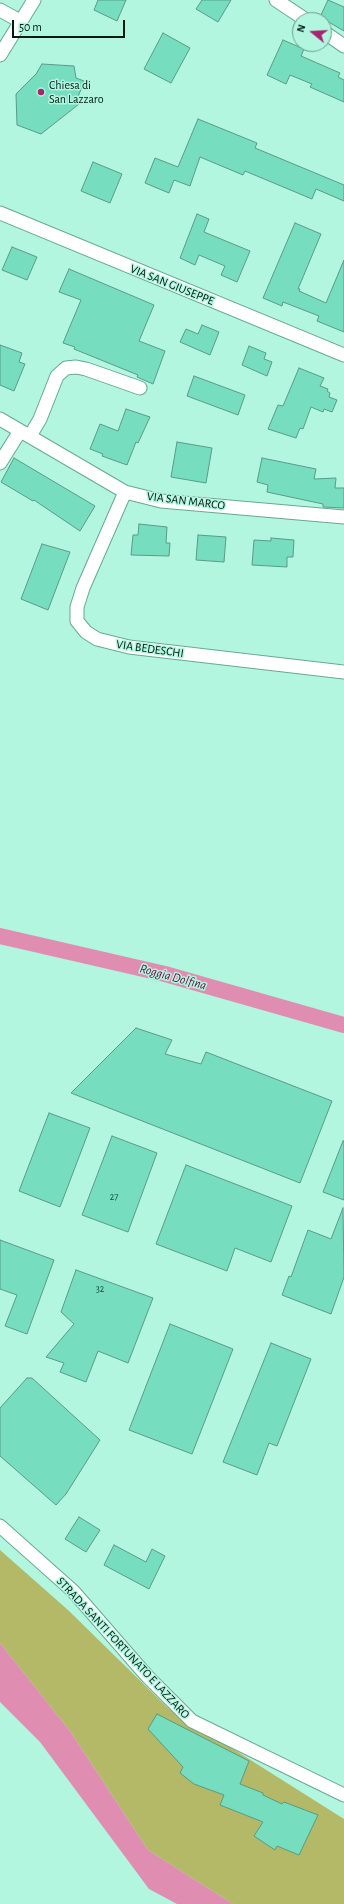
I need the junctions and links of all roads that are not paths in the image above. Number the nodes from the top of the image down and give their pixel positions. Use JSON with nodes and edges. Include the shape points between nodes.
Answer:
{"nodes":[{"id":1,"x":34,"y":0,"type":"edge"},
{"id":2,"x":276,"y":0,"type":"edge"},
{"id":3,"x":0,"y":10,"type":"edge"},
{"id":4,"x":294,"y":12,"type":"edge"},
{"id":5,"x":20,"y":22,"type":"junction"},
{"id":6,"x":332,"y":38,"type":"edge"},
{"id":7,"x":344,"y":46,"type":"edge"},
{"id":8,"x":0,"y":55,"type":"edge"},
{"id":9,"x":0,"y":213,"type":"edge"},
{"id":10,"x":344,"y":355,"type":"edge"},
{"id":11,"x":140,"y":388,"type":"dead end"},
{"id":12,"x":0,"y":419,"type":"edge"},
{"id":13,"x":25,"y":434,"type":"junction"},
{"id":14,"x":0,"y":463,"type":"edge"},
{"id":15,"x":126,"y":492,"type":"junction"},
{"id":16,"x":344,"y":517,"type":"edge"},
{"id":17,"x":344,"y":672,"type":"edge"},
{"id":18,"x":0,"y":1526,"type":"edge"},
{"id":19,"x":344,"y":1795,"type":"edge"}],
"edges":[{"from":1,"to":5,"type":"street"},
{"from":2,"to":4,"type":"street"},
{"from":3,"to":5,"type":"street"},
{"from":5,"to":8,"type":"street"},
{"from":6,"to":7,"type":"street"},
{"from":9,"to":10,"type":"street","name":"VIA SAN GIUSEPPE"},
{"from":11,"to":13,"type":"street","via":[[86,368],[66,368],[57,376],[40,419]]},
{"from":12,"to":13,"type":"street","name":"VIA SAN MARCO"},
{"from":13,"to":14,"type":"street"},
{"from":13,"to":15,"type":"street","name":"VIA SAN MARCO"},
{"from":15,"to":16,"type":"street","name":"VIA SAN MARCO","via":[[161,501]]},
{"from":15,"to":17,"type":"street","name":"VIA BEDESCHI","via":[[77,607],[77,621],[86,632],[97,639],[129,648]]},
{"from":18,"to":19,"type":"street","name":"STRADA SANTI FORTUNATO E LAZZARO","via":[[73,1591],[147,1676],[192,1721]]}]}
